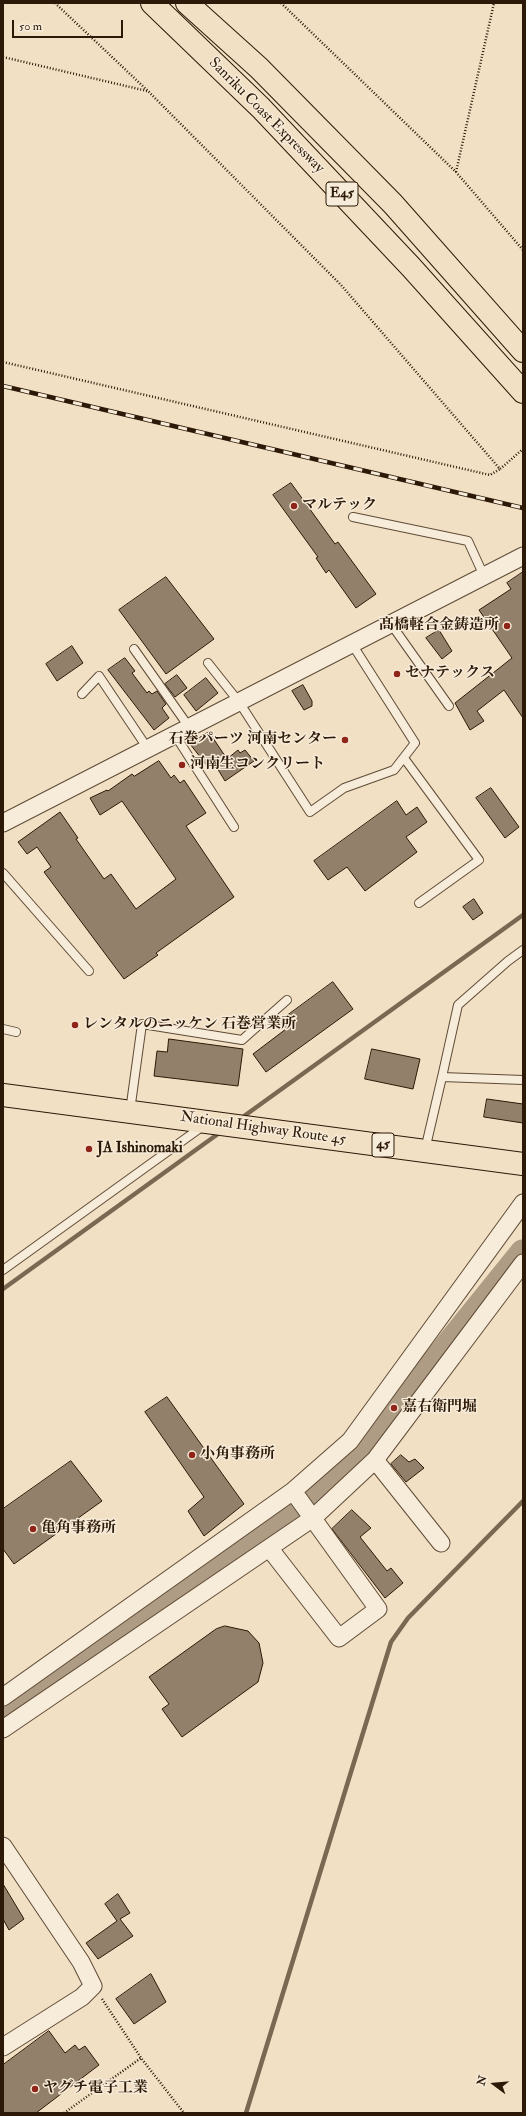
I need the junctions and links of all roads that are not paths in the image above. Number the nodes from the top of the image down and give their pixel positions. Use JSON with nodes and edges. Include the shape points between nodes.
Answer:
{"nodes":[{"id":1,"x":152,"y":3,"type":"edge"},
{"id":2,"x":187,"y":3,"type":"edge"},
{"id":3,"x":523,"y":351,"type":"edge"},
{"id":4,"x":523,"y":392,"type":"edge"},
{"id":5,"x":353,"y":517,"type":"dead end"},
{"id":6,"x":523,"y":556,"type":"edge"},
{"id":7,"x":484,"y":576,"type":"junction"},
{"id":8,"x":391,"y":624,"type":"junction"},
{"id":9,"x":352,"y":644,"type":"junction"},
{"id":10,"x":134,"y":649,"type":"dead end"},
{"id":11,"x":208,"y":663,"type":"dead end"},
{"id":12,"x":82,"y":694,"type":"dead end"},
{"id":13,"x":239,"y":702,"type":"junction"},
{"id":14,"x":449,"y":706,"type":"dead end"},
{"id":15,"x":182,"y":731,"type":"junction"},
{"id":16,"x":148,"y":749,"type":"junction"},
{"id":17,"x":404,"y":758,"type":"junction"},
{"id":18,"x":3,"y":823,"type":"edge"},
{"id":19,"x":234,"y":827,"type":"dead end"},
{"id":20,"x":3,"y":873,"type":"edge"},
{"id":21,"x":419,"y":903,"type":"dead end"},
{"id":22,"x":523,"y":950,"type":"edge"},
{"id":23,"x":89,"y":971,"type":"dead end"},
{"id":24,"x":287,"y":1000,"type":"dead end"},
{"id":25,"x":3,"y":1029,"type":"edge"},
{"id":26,"x":16,"y":1032,"type":"dead end"},
{"id":27,"x":442,"y":1077,"type":"junction"},
{"id":28,"x":523,"y":1080,"type":"edge"},
{"id":29,"x":3,"y":1095,"type":"edge"},
{"id":30,"x":130,"y":1112,"type":"junction"},
{"id":31,"x":213,"y":1123,"type":"junction"},
{"id":32,"x":425,"y":1151,"type":"junction"},
{"id":33,"x":523,"y":1164,"type":"edge"},
{"id":34,"x":523,"y":1203,"type":"edge"},
{"id":35,"x":523,"y":1262,"type":"edge"},
{"id":36,"x":3,"y":1270,"type":"edge"},
{"id":37,"x":375,"y":1460,"type":"junction"},
{"id":38,"x":293,"y":1491,"type":"junction"},
{"id":39,"x":313,"y":1518,"type":"junction"},
{"id":40,"x":441,"y":1543,"type":"dead end"},
{"id":41,"x":270,"y":1549,"type":"junction"},
{"id":42,"x":3,"y":1697,"type":"edge"},
{"id":43,"x":3,"y":1730,"type":"edge"},
{"id":44,"x":3,"y":1846,"type":"edge"},
{"id":45,"x":3,"y":2047,"type":"edge"}],
"edges":[{"from":1,"to":4,"type":"highway","name":"Sanriku Coast Expressway","number":"E45","via":[[261,108],[411,267]]},
{"from":2,"to":3,"type":"highway","name":"Sanriku Coast Expressway","number":"E45","via":[[259,68],[393,204]]},
{"from":5,"to":7,"type":"lane","via":[[468,541]]},
{"from":6,"to":7,"type":"street"},
{"from":7,"to":8,"type":"street"},
{"from":8,"to":9,"type":"street"},
{"from":8,"to":14,"type":"lane"},
{"from":9,"to":13,"type":"street"},
{"from":9,"to":17,"type":"lane","via":[[415,744]]},
{"from":10,"to":15,"type":"lane"},
{"from":11,"to":13,"type":"lane"},
{"from":12,"to":16,"type":"lane","via":[[99,676]]},
{"from":13,"to":15,"type":"street"},
{"from":13,"to":17,"type":"lane","via":[[310,812],[344,788],[394,770]]},
{"from":15,"to":16,"type":"street"},
{"from":15,"to":19,"type":"lane"},
{"from":16,"to":18,"type":"street"},
{"from":17,"to":21,"type":"lane","via":[[479,860]]},
{"from":20,"to":23,"type":"lane"},
{"from":22,"to":27,"type":"lane","via":[[458,1005]]},
{"from":24,"to":30,"type":"lane","via":[[242,1040],[142,1024]]},
{"from":25,"to":26,"type":"lane"},
{"from":27,"to":28,"type":"lane"},
{"from":27,"to":32,"type":"lane"},
{"from":29,"to":30,"type":"highway","name":"National Highway Route 45","number":"45"},
{"from":30,"to":31,"type":"highway","name":"National Highway Route 45","number":"45"},
{"from":31,"to":32,"type":"highway","name":"National Highway Route 45","number":"45"},
{"from":31,"to":36,"type":"lane"},
{"from":32,"to":33,"type":"highway","name":"National Highway Route 45","number":"45"},
{"from":34,"to":38,"type":"street","via":[[350,1441]]},
{"from":35,"to":37,"type":"street"},
{"from":37,"to":39,"type":"street"},
{"from":37,"to":40,"type":"street"},
{"from":38,"to":39,"type":"street"},
{"from":38,"to":42,"type":"street"},
{"from":39,"to":41,"type":"street"},
{"from":39,"to":41,"type":"street","via":[[378,1609],[339,1638]]},
{"from":41,"to":43,"type":"street"},
{"from":44,"to":45,"type":"street","via":[[81,1962],[92,1986],[82,1996]]}]}
